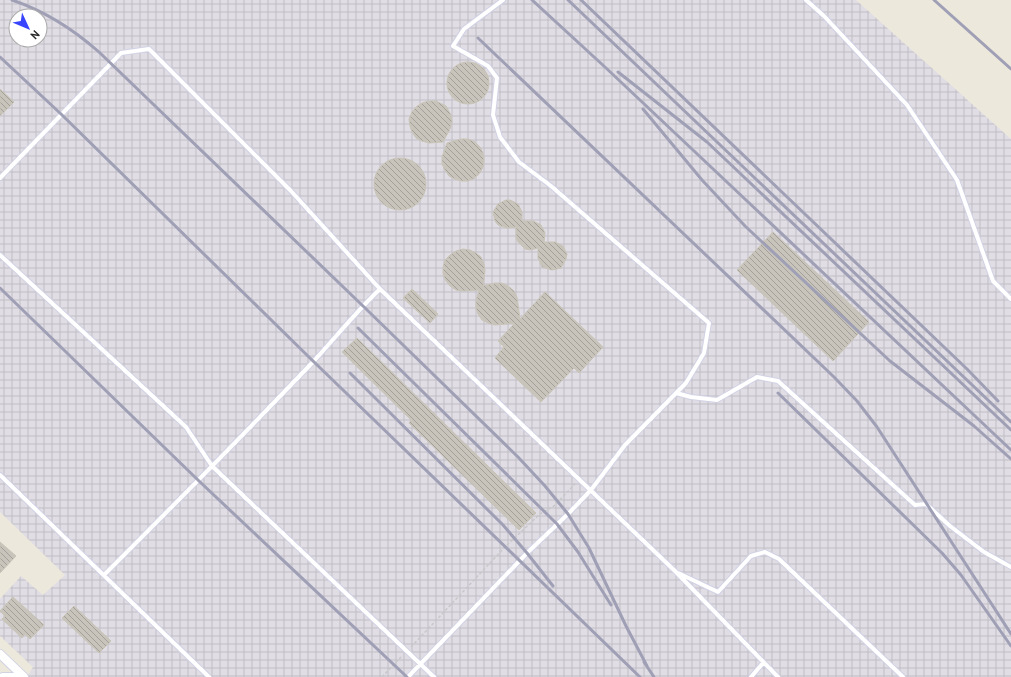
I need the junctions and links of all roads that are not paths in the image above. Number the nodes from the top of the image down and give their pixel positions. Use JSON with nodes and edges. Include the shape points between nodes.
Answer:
{"nodes":[{"id":1,"x":503,"y":0,"type":"edge"},
{"id":2,"x":806,"y":0,"type":"edge"},
{"id":3,"x":0,"y":178,"type":"edge"},
{"id":4,"x":0,"y":255,"type":"edge"},
{"id":5,"x":380,"y":289,"type":"junction"},
{"id":6,"x":1011,"y":299,"type":"edge"},
{"id":7,"x":676,"y":393,"type":"junction"},
{"id":8,"x":212,"y":466,"type":"junction"},
{"id":9,"x":0,"y":475,"type":"edge"},
{"id":10,"x":591,"y":490,"type":"junction"},
{"id":11,"x":1011,"y":567,"type":"edge"},
{"id":12,"x":675,"y":571,"type":"junction"},
{"id":13,"x":104,"y":575,"type":"junction"},
{"id":14,"x":0,"y":654,"type":"edge"},
{"id":15,"x":0,"y":659,"type":"edge"},
{"id":16,"x":8,"y":662,"type":"junction"},
{"id":17,"x":763,"y":663,"type":"junction"},
{"id":18,"x":420,"y":664,"type":"junction"},
{"id":19,"x":3,"y":677,"type":"edge"},
{"id":20,"x":14,"y":677,"type":"edge"},
{"id":21,"x":24,"y":677,"type":"edge"},
{"id":22,"x":209,"y":677,"type":"edge"},
{"id":23,"x":408,"y":677,"type":"edge"},
{"id":24,"x":434,"y":677,"type":"edge"},
{"id":25,"x":751,"y":677,"type":"edge"},
{"id":26,"x":778,"y":677,"type":"edge"},
{"id":27,"x":902,"y":677,"type":"edge"}],
"edges":[{"from":1,"to":7,"type":"lane","via":[[464,29],[453,46],[488,66],[497,78],[493,115],[500,137],[519,162],[551,186],[709,323],[704,353],[686,383]]},
{"from":2,"to":6,"type":"lane","via":[[907,105],[957,180],[993,281]]},
{"from":3,"to":5,"type":"lane","via":[[121,53],[150,49],[291,191]]},
{"from":4,"to":8,"type":"lane","via":[[186,427]]},
{"from":5,"to":8,"type":"lane"},
{"from":5,"to":10,"type":"lane"},
{"from":7,"to":10,"type":"lane","via":[[625,445]]},
{"from":7,"to":11,"type":"lane","via":[[717,400],[757,377],[778,381],[915,505],[926,504],[984,552]]},
{"from":8,"to":13,"type":"lane"},
{"from":8,"to":18,"type":"lane"},
{"from":9,"to":13,"type":"lane"},
{"from":10,"to":12,"type":"lane"},
{"from":10,"to":18,"type":"lane"},
{"from":12,"to":17,"type":"lane"},
{"from":12,"to":27,"type":"lane","via":[[718,592],[751,556],[765,552],[779,559]]},
{"from":13,"to":22,"type":"lane"},
{"from":14,"to":16,"type":"street"},
{"from":15,"to":16,"type":"street"},
{"from":16,"to":21,"type":"street"},
{"from":17,"to":25,"type":"lane"},
{"from":17,"to":26,"type":"lane"},
{"from":18,"to":23,"type":"lane"},
{"from":18,"to":24,"type":"lane"},
{"from":19,"to":20,"type":"street"}]}
